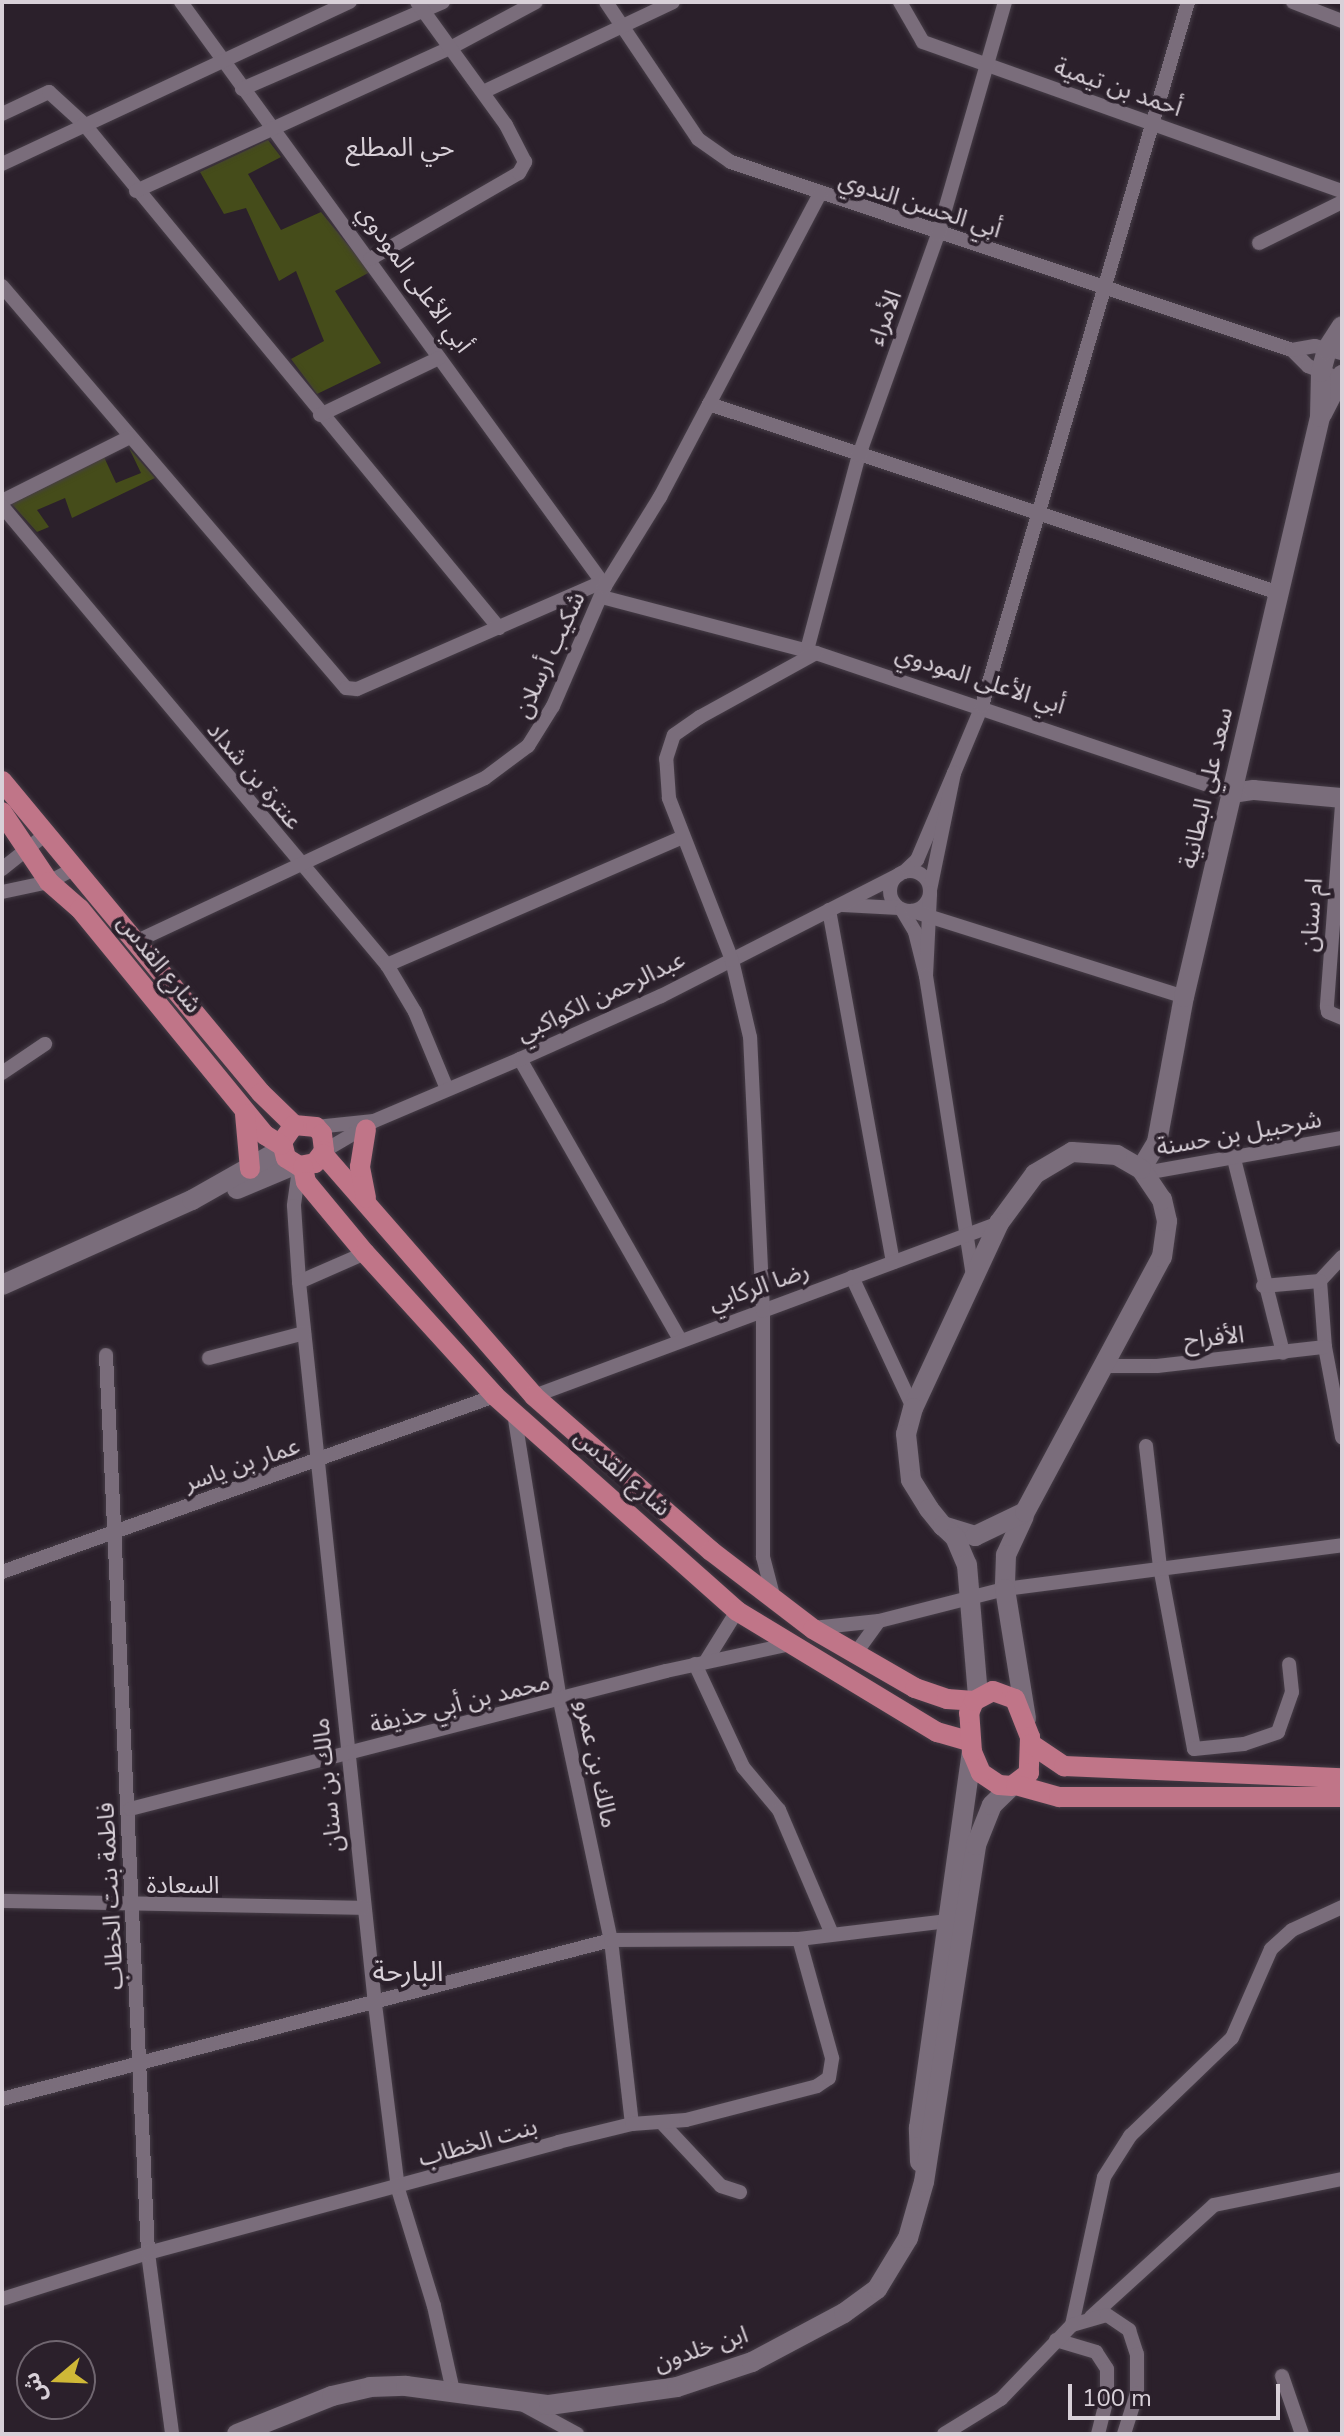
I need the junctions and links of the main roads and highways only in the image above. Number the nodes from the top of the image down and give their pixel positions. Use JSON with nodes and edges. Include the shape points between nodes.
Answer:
{"nodes":[{"id":1,"x":1342,"y":326,"type":"edge"},
{"id":2,"x":1334,"y":351,"type":"edge"},
{"id":3,"x":1336,"y":376,"type":"edge"},
{"id":4,"x":2,"y":781,"type":"edge"},
{"id":5,"x":1232,"y":793,"type":"junction"},
{"id":6,"x":1342,"y":798,"type":"edge"},
{"id":7,"x":2,"y":812,"type":"edge"},
{"id":8,"x":244,"y":1110,"type":"junction"},
{"id":9,"x":294,"y":1125,"type":"junction"},
{"id":10,"x":370,"y":1125,"type":"road end"},
{"id":11,"x":324,"y":1153,"type":"junction"},
{"id":12,"x":292,"y":1159,"type":"junction"},
{"id":13,"x":250,"y":1169,"type":"junction"},
{"id":14,"x":1143,"y":1171,"type":"junction"},
{"id":15,"x":192,"y":1200,"type":"junction"},
{"id":16,"x":368,"y":1206,"type":"junction"},
{"id":17,"x":2,"y":1285,"type":"edge"},
{"id":18,"x":1025,"y":1512,"type":"junction"},
{"id":19,"x":943,"y":1526,"type":"junction"},
{"id":20,"x":976,"y":1699,"type":"junction"},
{"id":21,"x":1026,"y":1718,"type":"junction"},
{"id":22,"x":1031,"y":1744,"type":"junction"},
{"id":23,"x":972,"y":1747,"type":"junction"},
{"id":24,"x":1118,"y":1770,"type":"junction"},
{"id":25,"x":1342,"y":1778,"type":"edge"},
{"id":26,"x":1014,"y":1785,"type":"junction"},
{"id":27,"x":1114,"y":1795,"type":"junction"},
{"id":28,"x":1342,"y":1797,"type":"edge"},
{"id":29,"x":955,"y":1920,"type":"junction"},
{"id":30,"x":406,"y":2386,"type":"junction"},
{"id":31,"x":237,"y":2434,"type":"edge"},
{"id":32,"x":273,"y":2434,"type":"edge"}],
"edges":[{"from":1,"to":2,"type":"main road","name":"سعد علي البطانية"},
{"from":2,"to":3,"type":"main road","name":"سعد علي البطانية"},
{"from":3,"to":5,"type":"main road","name":"سعد علي البطانية","via":[[1320,417]]},
{"from":4,"to":9,"type":"main road","via":[[261,1093]]},
{"from":5,"to":6,"type":"main road","name":"أبي الأعلى المودوي"},
{"from":5,"to":14,"type":"main road","name":"سعد علي البطانية","via":[[1184,997],[1157,1142]]},
{"from":7,"to":8,"type":"main road","name":"شارع القدس","via":[[49,882],[80,909]]},
{"from":8,"to":12,"type":"main road","name":"شارع القدس"},
{"from":8,"to":13,"type":"main road"},
{"from":9,"to":11,"type":"main road","via":[[316,1127]]},
{"from":9,"to":12,"type":"main road"},
{"from":10,"to":16,"type":"main road","via":[[360,1167]]},
{"from":11,"to":12,"type":"main road"},
{"from":11,"to":16,"type":"main road"},
{"from":12,"to":13,"type":"main road"},
{"from":12,"to":15,"type":"main road","via":[[210,1200]]},
{"from":12,"to":23,"type":"main road","name":"شارع القدس","via":[[365,1253],[495,1396],[737,1611],[786,1645]]},
{"from":13,"to":15,"type":"main road"},
{"from":14,"to":18,"type":"main road","via":[[1162,1200],[1166,1242],[1107,1366]]},
{"from":14,"to":19,"type":"main road","via":[[1117,1155],[1072,1152],[1035,1174],[999,1223],[913,1408],[906,1434],[908,1469]]},
{"from":15,"to":17,"type":"main road"},
{"from":16,"to":20,"type":"main road","via":[[534,1396],[775,1603],[934,1696]]},
{"from":18,"to":19,"type":"main road","via":[[975,1536]]},
{"from":18,"to":21,"type":"main road","via":[[1006,1555],[1005,1589]]},
{"from":19,"to":20,"type":"main road","via":[[961,1548],[970,1595]]},
{"from":20,"to":21,"type":"main road","via":[[993,1691],[1009,1694]]},
{"from":20,"to":23,"type":"main road","via":[[969,1713]]},
{"from":21,"to":22,"type":"main road"},
{"from":22,"to":24,"type":"main road","via":[[1064,1766]]},
{"from":22,"to":26,"type":"main road","via":[[1029,1773]]},
{"from":23,"to":26,"type":"main road","via":[[981,1773],[999,1785]]},
{"from":23,"to":29,"type":"main road"},
{"from":24,"to":25,"type":"main road"},
{"from":24,"to":27,"type":"main road"},
{"from":26,"to":27,"type":"main road","via":[[1059,1797]]},
{"from":26,"to":29,"type":"main road","via":[[985,1819]]},
{"from":27,"to":28,"type":"main road"},
{"from":29,"to":30,"type":"main road","name":"ابن خلدون","via":[[924,2182],[908,2238],[889,2276],[860,2303],[797,2340],[706,2379],[628,2398],[549,2405]]},
{"from":30,"to":31,"type":"main road","name":"ابن خلدون","via":[[332,2396]]},
{"from":30,"to":32,"type":"main road","name":"ابن خلدون","via":[[338,2406]]}]}
